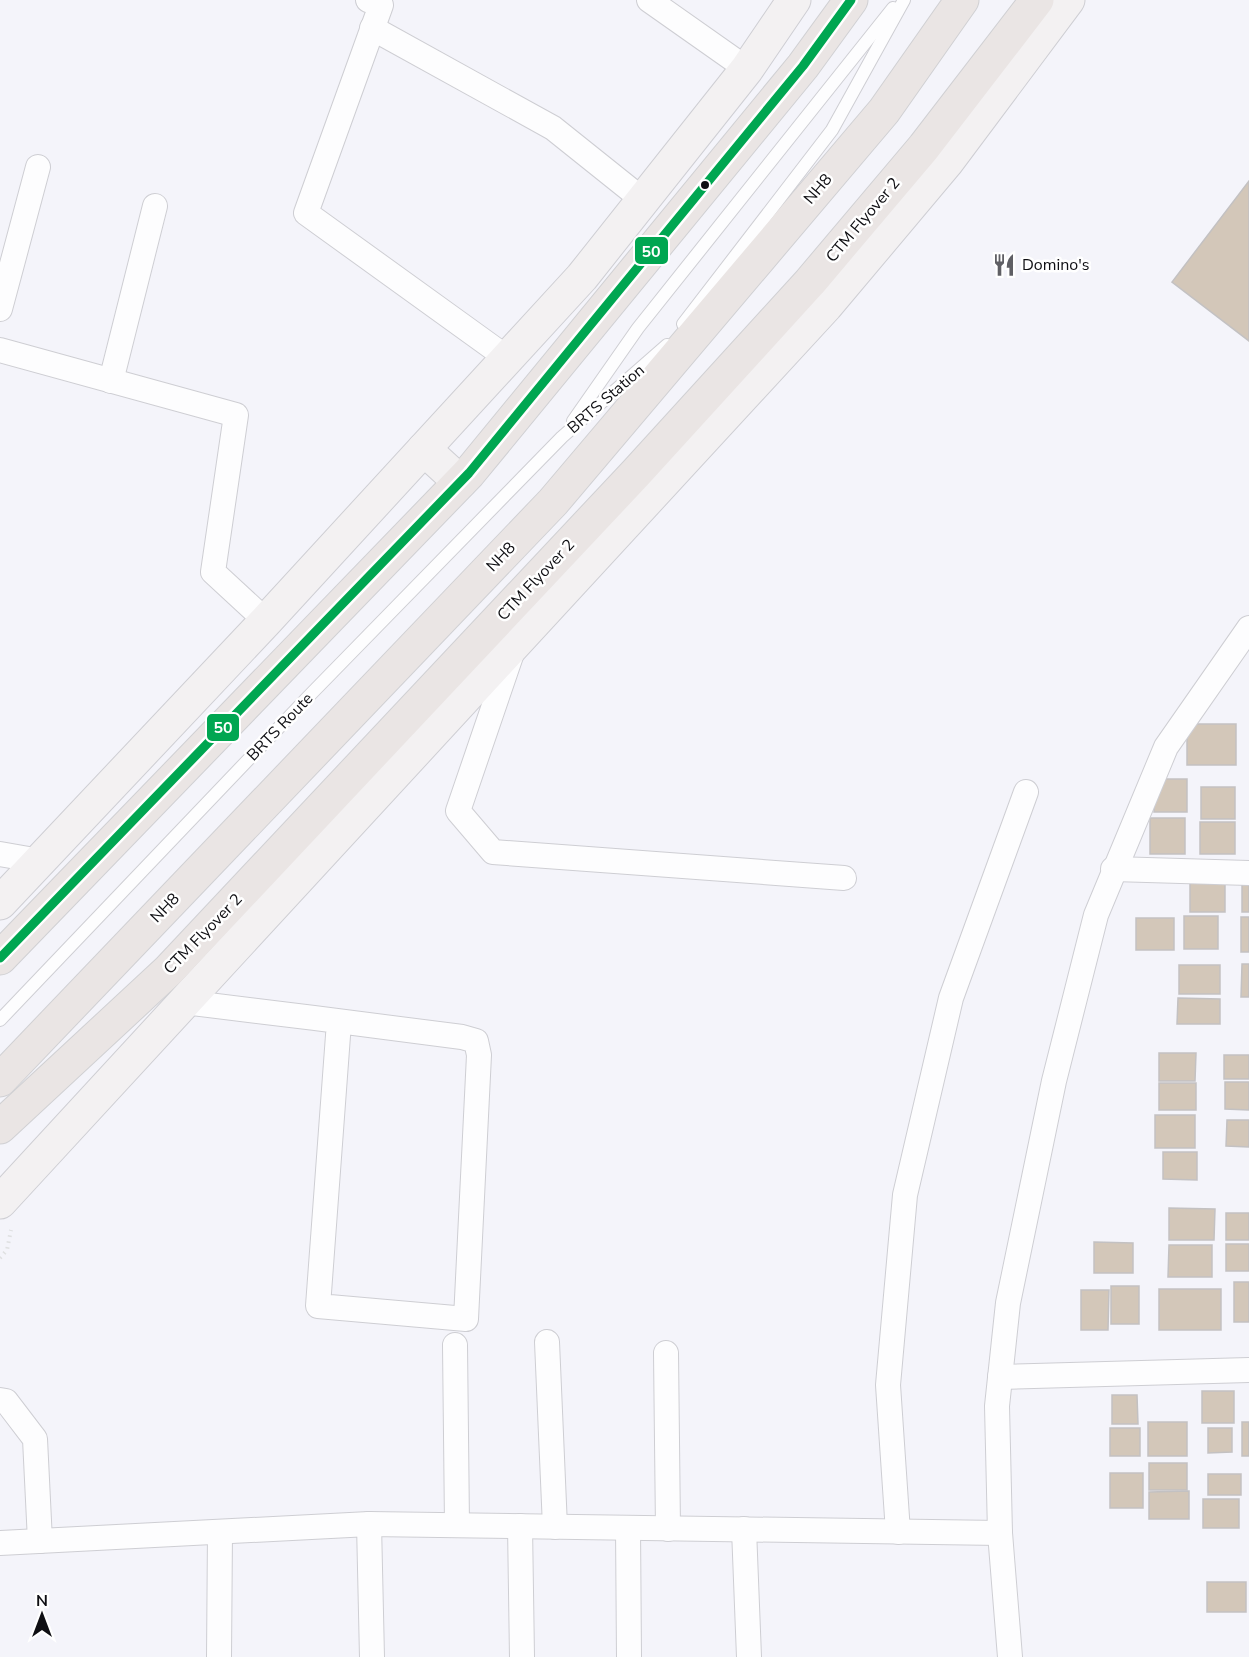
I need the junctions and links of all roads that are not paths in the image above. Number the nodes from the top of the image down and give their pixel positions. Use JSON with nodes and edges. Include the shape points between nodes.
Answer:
{"nodes":[{"id":1,"x":649,"y":0,"type":"edge"},
{"id":2,"x":794,"y":0,"type":"edge"},
{"id":3,"x":850,"y":0,"type":"edge"},
{"id":4,"x":902,"y":0,"type":"edge"},
{"id":5,"x":962,"y":0,"type":"edge"},
{"id":6,"x":1037,"y":0,"type":"edge"},
{"id":7,"x":1068,"y":0,"type":"edge"},
{"id":8,"x":377,"y":2,"type":"edge"},
{"id":9,"x":372,"y":28,"type":"junction"},
{"id":10,"x":747,"y":69,"type":"junction"},
{"id":11,"x":38,"y":167,"type":"dead end"},
{"id":12,"x":643,"y":200,"type":"junction"},
{"id":13,"x":155,"y":206,"type":"dead end"},
{"id":14,"x":0,"y":309,"type":"edge"},
{"id":15,"x":0,"y":350,"type":"edge"},
{"id":16,"x":507,"y":358,"type":"junction"},
{"id":17,"x":111,"y":381,"type":"junction"},
{"id":18,"x":562,"y":437,"type":"junction"},
{"id":19,"x":424,"y":449,"type":"junction"},
{"id":20,"x":460,"y":482,"type":"junction"},
{"id":21,"x":266,"y":621,"type":"junction"},
{"id":22,"x":1249,"y":628,"type":"edge"},
{"id":23,"x":516,"y":642,"type":"junction"},
{"id":24,"x":1026,"y":792,"type":"dead end"},
{"id":25,"x":0,"y":854,"type":"edge"},
{"id":26,"x":40,"y":861,"type":"junction"},
{"id":27,"x":1113,"y":869,"type":"junction"},
{"id":28,"x":1249,"y":873,"type":"edge"},
{"id":29,"x":844,"y":878,"type":"dead end"},
{"id":30,"x":0,"y":903,"type":"edge"},
{"id":31,"x":0,"y":958,"type":"edge"},
{"id":32,"x":184,"y":1002,"type":"junction"},
{"id":33,"x":0,"y":1020,"type":"edge"},
{"id":34,"x":339,"y":1022,"type":"junction"},
{"id":35,"x":0,"y":1080,"type":"edge"},
{"id":36,"x":0,"y":1128,"type":"edge"},
{"id":37,"x":0,"y":1202,"type":"edge"},
{"id":38,"x":547,"y":1342,"type":"dead end"},
{"id":39,"x":455,"y":1345,"type":"dead end"},
{"id":40,"x":666,"y":1353,"type":"dead end"},
{"id":41,"x":1249,"y":1370,"type":"edge"},
{"id":42,"x":1000,"y":1377,"type":"junction"},
{"id":43,"x":0,"y":1400,"type":"edge"},
{"id":44,"x":369,"y":1524,"type":"junction"},
{"id":45,"x":457,"y":1525,"type":"junction"},
{"id":46,"x":520,"y":1526,"type":"junction"},
{"id":47,"x":555,"y":1527,"type":"junction"},
{"id":48,"x":628,"y":1528,"type":"junction"},
{"id":49,"x":668,"y":1528,"type":"junction"},
{"id":50,"x":744,"y":1530,"type":"junction"},
{"id":51,"x":220,"y":1532,"type":"junction"},
{"id":52,"x":898,"y":1532,"type":"junction"},
{"id":53,"x":1000,"y":1533,"type":"junction"},
{"id":54,"x":40,"y":1541,"type":"junction"},
{"id":55,"x":0,"y":1543,"type":"edge"},
{"id":56,"x":219,"y":1657,"type":"edge"},
{"id":57,"x":372,"y":1657,"type":"edge"},
{"id":58,"x":522,"y":1657,"type":"edge"},
{"id":59,"x":629,"y":1657,"type":"edge"},
{"id":60,"x":749,"y":1657,"type":"edge"},
{"id":61,"x":1010,"y":1657,"type":"edge"}],
"edges":[{"from":1,"to":10,"type":"street"},
{"from":2,"to":10,"type":"street"},
{"from":3,"to":20,"type":"main road","via":[[803,66]]},
{"from":4,"to":18,"type":"lane","name":"BRTS Station","via":[[638,328]]},
{"from":4,"to":18,"type":"lane","name":"BRTS Station","via":[[832,130],[666,346]]},
{"from":5,"to":35,"type":"main road","name":"NH8","via":[[884,111],[553,502]]},
{"from":6,"to":36,"type":"main road","name":"CTM Flyover 2","via":[[924,147],[802,291],[636,473],[177,962]]},
{"from":7,"to":23,"type":"street","via":[[947,162],[826,306]]},
{"from":8,"to":9,"type":"street"},
{"from":9,"to":12,"type":"street","via":[[553,128]]},
{"from":9,"to":16,"type":"street","via":[[306,213]]},
{"from":10,"to":12,"type":"street"},
{"from":11,"to":14,"type":"street"},
{"from":12,"to":16,"type":"street","via":[[582,277]]},
{"from":13,"to":17,"type":"street"},
{"from":15,"to":17,"type":"street"},
{"from":16,"to":19,"type":"street"},
{"from":17,"to":21,"type":"street","via":[[236,415],[213,572]]},
{"from":18,"to":33,"type":"lane","name":"BRTS Route"},
{"from":19,"to":20,"type":"street"},
{"from":19,"to":21,"type":"street"},
{"from":20,"to":31,"type":"main road"},
{"from":21,"to":26,"type":"street"},
{"from":22,"to":27,"type":"street","via":[[1166,747]]},
{"from":23,"to":29,"type":"street","via":[[458,811],[492,852]]},
{"from":23,"to":32,"type":"street"},
{"from":24,"to":52,"type":"street","via":[[951,998],[904,1195],[888,1385]]},
{"from":25,"to":26,"type":"street"},
{"from":26,"to":30,"type":"street"},
{"from":27,"to":28,"type":"street"},
{"from":27,"to":42,"type":"street","via":[[1096,915],[1054,1081],[1008,1303]]},
{"from":32,"to":34,"type":"street"},
{"from":32,"to":37,"type":"street"},
{"from":34,"to":34,"type":"street","via":[[476,1041],[479,1055],[466,1319],[318,1306]]},
{"from":38,"to":47,"type":"street"},
{"from":39,"to":45,"type":"street"},
{"from":40,"to":49,"type":"street"},
{"from":41,"to":42,"type":"street"},
{"from":42,"to":53,"type":"street"},
{"from":43,"to":54,"type":"street","via":[[6,1401],[35,1438]]},
{"from":44,"to":45,"type":"street"},
{"from":44,"to":51,"type":"street"},
{"from":44,"to":57,"type":"street"},
{"from":45,"to":46,"type":"street"},
{"from":46,"to":47,"type":"street"},
{"from":46,"to":58,"type":"street"},
{"from":47,"to":48,"type":"street"},
{"from":48,"to":49,"type":"street"},
{"from":48,"to":59,"type":"street"},
{"from":49,"to":50,"type":"street"},
{"from":50,"to":52,"type":"street"},
{"from":50,"to":60,"type":"street"},
{"from":51,"to":54,"type":"street"},
{"from":51,"to":56,"type":"street"},
{"from":52,"to":53,"type":"street"},
{"from":53,"to":61,"type":"street"},
{"from":54,"to":55,"type":"street"}]}
